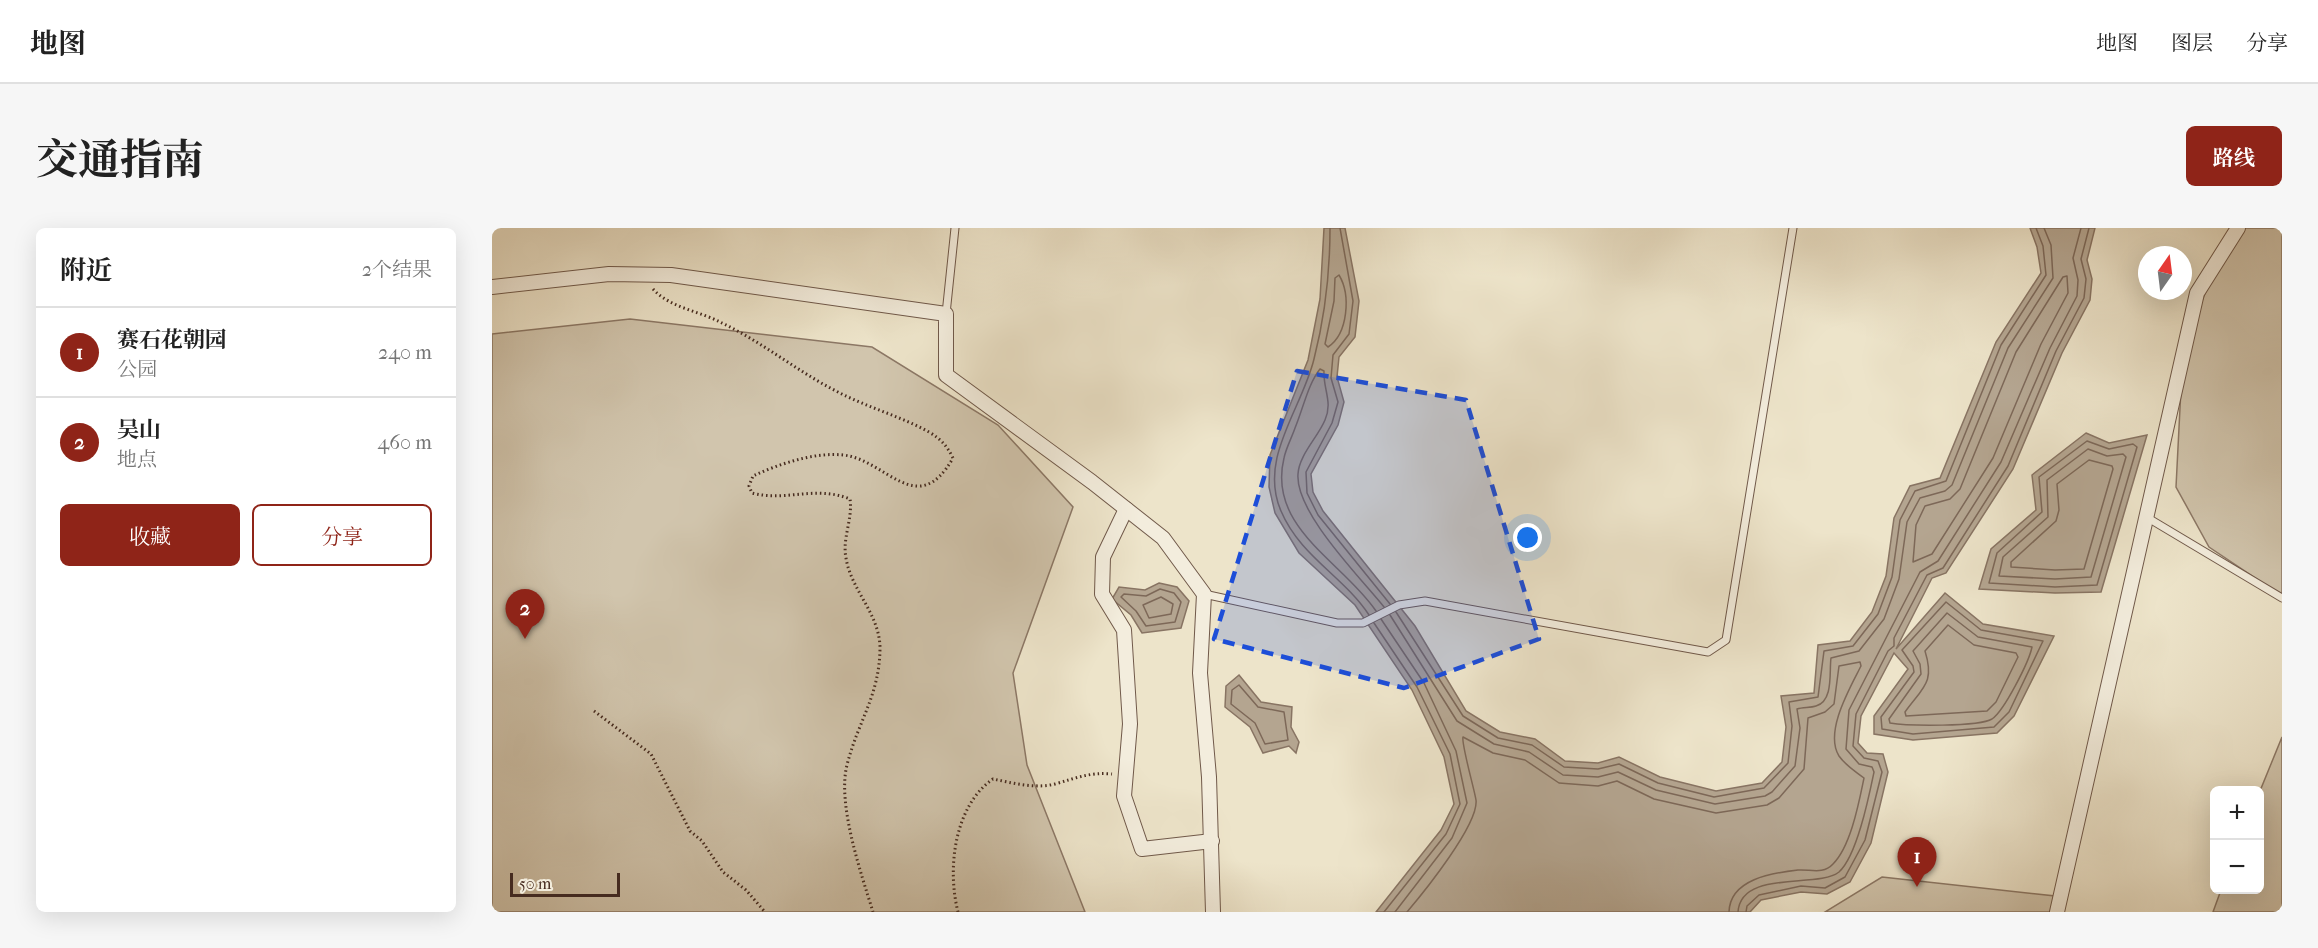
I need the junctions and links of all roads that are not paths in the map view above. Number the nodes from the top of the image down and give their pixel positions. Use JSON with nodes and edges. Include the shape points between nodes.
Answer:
{"nodes":[{"id":1,"x":955,"y":228,"type":"edge"},
{"id":2,"x":1793,"y":228,"type":"edge"},
{"id":3,"x":2238,"y":228,"type":"edge"},
{"id":4,"x":492,"y":287,"type":"edge"},
{"id":5,"x":946,"y":314,"type":"junction"},
{"id":6,"x":1126,"y":510,"type":"junction"},
{"id":7,"x":2148,"y":518,"type":"junction"},
{"id":8,"x":1204,"y":594,"type":"junction"},
{"id":9,"x":2282,"y":598,"type":"edge"},
{"id":10,"x":1212,"y":841,"type":"junction"},
{"id":11,"x":1213,"y":912,"type":"edge"},
{"id":12,"x":2057,"y":912,"type":"edge"}],
"edges":[{"from":1,"to":5,"type":"lane"},
{"from":2,"to":8,"type":"lane","via":[[1726,640],[1708,652],[1425,601],[1399,605],[1363,623],[1337,623]]},
{"from":3,"to":7,"type":"street","via":[[2197,293]]},
{"from":4,"to":5,"type":"street","via":[[609,274],[671,275]]},
{"from":5,"to":6,"type":"street","via":[[946,375]]},
{"from":6,"to":8,"type":"street","via":[[1163,538]]},
{"from":6,"to":10,"type":"street","via":[[1103,557],[1102,594],[1124,630],[1130,724],[1124,796],[1142,849]]},
{"from":7,"to":9,"type":"lane"},
{"from":7,"to":12,"type":"street"},
{"from":8,"to":10,"type":"street","via":[[1200,673]]},
{"from":10,"to":11,"type":"street"}]}
